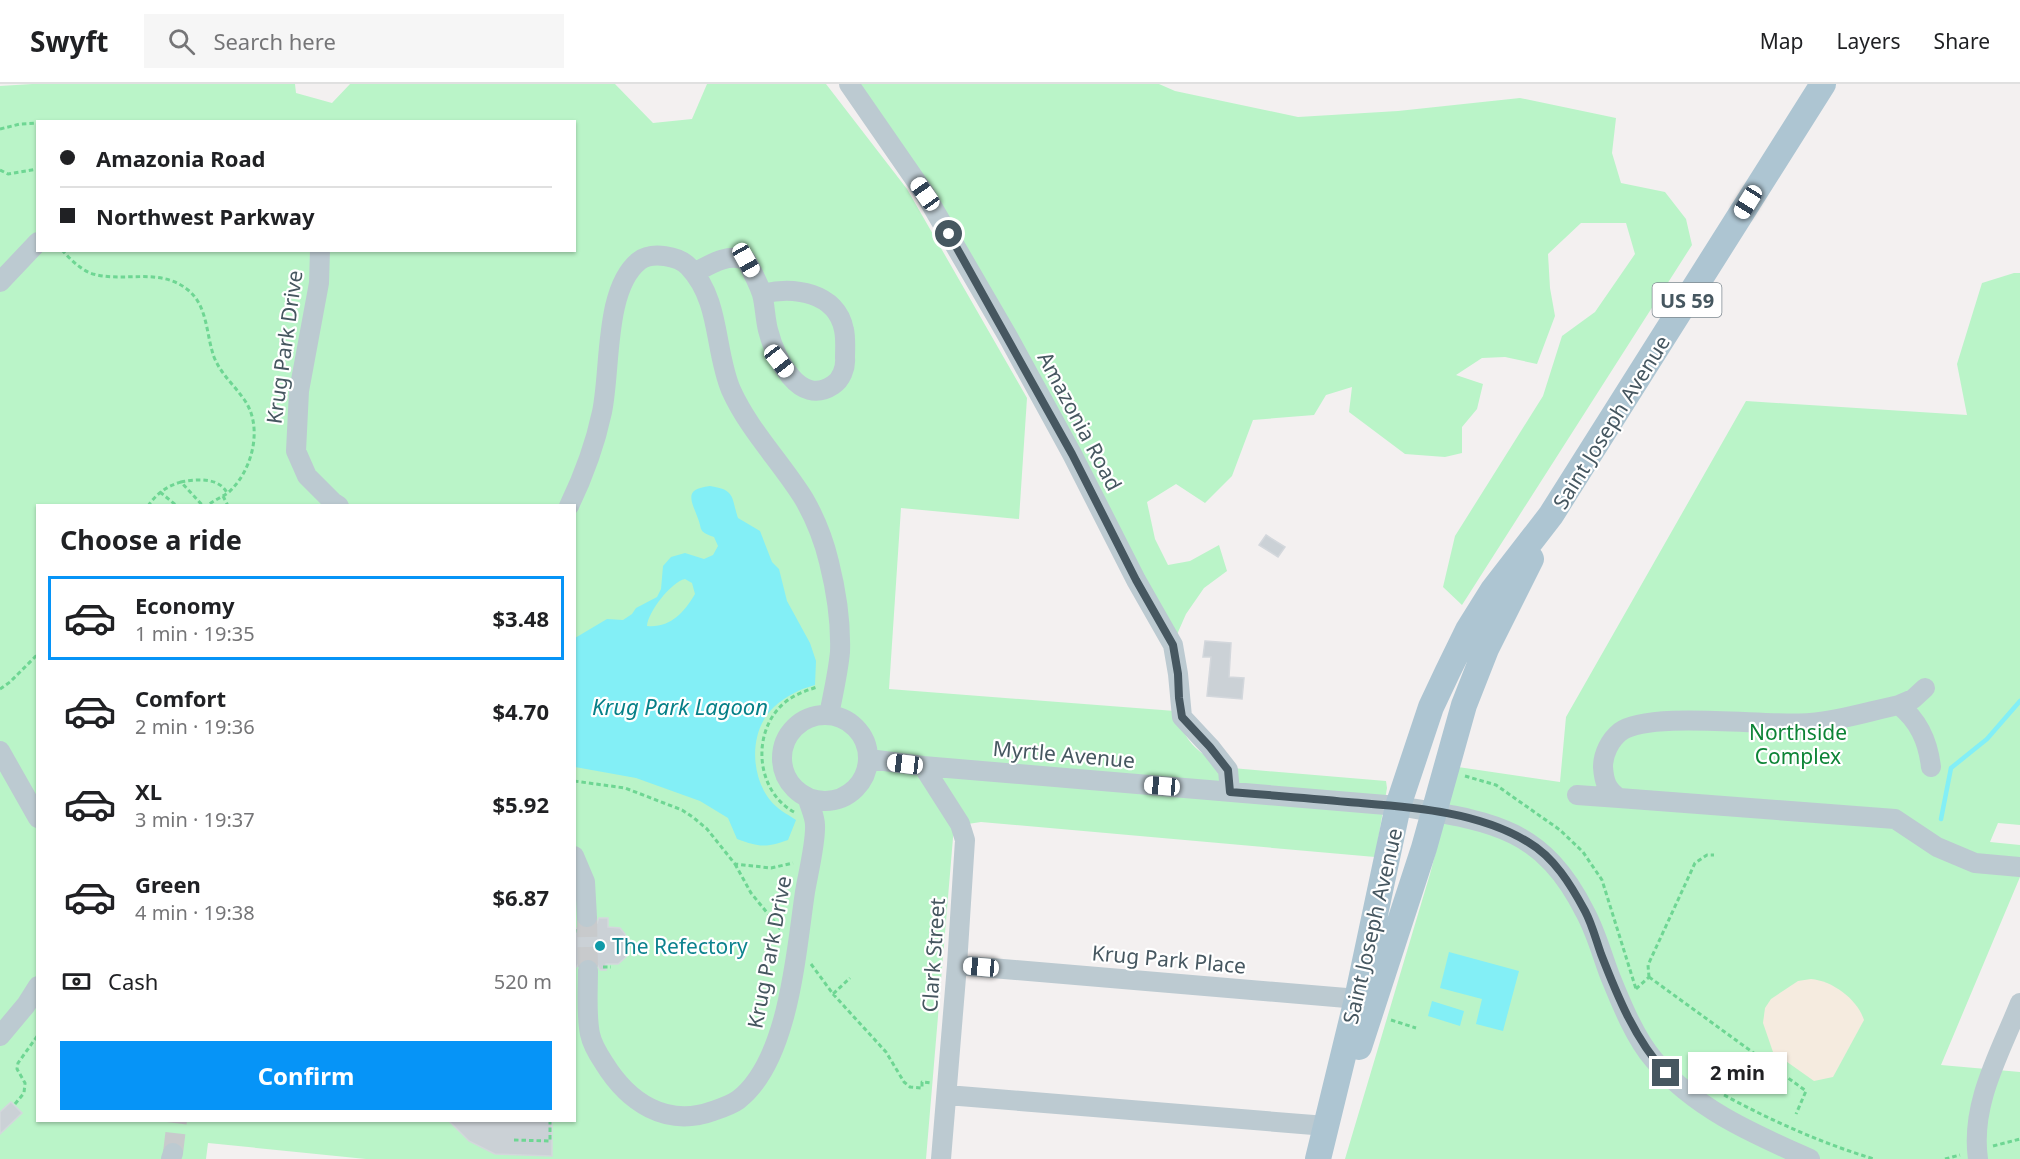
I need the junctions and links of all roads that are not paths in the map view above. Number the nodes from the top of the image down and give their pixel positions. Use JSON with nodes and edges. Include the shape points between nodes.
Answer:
{"nodes":[{"id":1,"x":849,"y":84,"type":"edge"},
{"id":2,"x":1823,"y":84,"type":"edge"},
{"id":3,"x":36,"y":244,"type":"edge"},
{"id":4,"x":320,"y":252,"type":"edge"},
{"id":5,"x":694,"y":273,"type":"junction"},
{"id":6,"x":0,"y":282,"type":"edge"},
{"id":7,"x":762,"y":294,"type":"junction"},
{"id":8,"x":336,"y":504,"type":"edge"},
{"id":9,"x":570,"y":504,"type":"edge"},
{"id":10,"x":1551,"y":515,"type":"junction"},
{"id":11,"x":1925,"y":688,"type":"dead end"},
{"id":12,"x":1899,"y":705,"type":"junction"},
{"id":13,"x":829,"y":715,"type":"junction"},
{"id":14,"x":0,"y":751,"type":"edge"},
{"id":15,"x":869,"y":759,"type":"junction"},
{"id":16,"x":923,"y":766,"type":"junction"},
{"id":17,"x":1931,"y":767,"type":"dead end"},
{"id":18,"x":1230,"y":792,"type":"junction"},
{"id":19,"x":1577,"y":795,"type":"dead end"},
{"id":20,"x":1619,"y":798,"type":"junction"},
{"id":21,"x":1398,"y":806,"type":"junction"},
{"id":22,"x":804,"y":807,"type":"junction"},
{"id":23,"x":1433,"y":812,"type":"junction"},
{"id":24,"x":36,"y":814,"type":"edge"},
{"id":25,"x":576,"y":861,"type":"edge"},
{"id":26,"x":2020,"y":867,"type":"edge"},
{"id":27,"x":587,"y":918,"type":"tunnel mouth"},
{"id":28,"x":957,"y":965,"type":"junction"},
{"id":29,"x":595,"y":969,"type":"tunnel mouth"},
{"id":30,"x":36,"y":989,"type":"edge"},
{"id":31,"x":2020,"y":1003,"type":"edge"},
{"id":32,"x":1374,"y":1006,"type":"junction"},
{"id":33,"x":0,"y":1036,"type":"edge"},
{"id":34,"x":947,"y":1090,"type":"junction"},
{"id":35,"x":1326,"y":1126,"type":"junction"},
{"id":36,"x":941,"y":1159,"type":"edge"},
{"id":37,"x":1319,"y":1159,"type":"edge"},
{"id":38,"x":1810,"y":1159,"type":"edge"},
{"id":39,"x":1977,"y":1159,"type":"edge"}],
"edges":[{"from":1,"to":18,"type":"street","name":"Amazonia Road","via":[[925,194],[1072,454],[1173,645],[1182,717],[1228,770]]},
{"from":2,"to":10,"type":"main road","name":"Saint Joseph Avenue","number":"US 59"},
{"from":3,"to":6,"type":"street"},
{"from":4,"to":8,"type":"street","name":"Krug Park Drive","via":[[319,283],[299,391],[296,452],[307,476]]},
{"from":5,"to":7,"type":"street","via":[[736,256],[746,260]]},
{"from":5,"to":9,"type":"street","via":[[688,265],[668,255],[641,259],[620,288],[595,443]]},
{"from":5,"to":13,"type":"street","via":[[705,288],[723,363],[741,410],[805,500],[827,554],[838,614],[840,652]]},
{"from":7,"to":7,"type":"street","via":[[768,331],[779,361],[797,384],[813,392],[825,391],[839,381],[846,364],[844,329],[835,310],[820,297],[787,289]]},
{"from":10,"to":21,"type":"main road","name":"Saint Joseph Avenue","number":"US 59","via":[[1493,590],[1468,630],[1431,707]]},
{"from":10,"to":23,"type":"main road","name":"Saint Joseph Avenue","number":"US 59","via":[[1486,649],[1464,705]]},
{"from":11,"to":12,"type":"street"},
{"from":12,"to":17,"type":"street","via":[[1910,714],[1929,745]]},
{"from":12,"to":20,"type":"street","via":[[1809,723],[1643,723],[1621,731],[1609,744],[1603,760],[1609,791]]},
{"from":13,"to":15,"type":"street","via":[[858,729]]},
{"from":13,"to":22,"type":"street","via":[[817,715],[795,726],[782,748],[783,772]]},
{"from":14,"to":24,"type":"street"},
{"from":15,"to":16,"type":"street","name":"Myrtle Avenue"},
{"from":15,"to":22,"type":"street","via":[[865,776],[855,790],[842,799]]},
{"from":16,"to":18,"type":"street","name":"Myrtle Avenue"},
{"from":16,"to":28,"type":"street","name":"Clark Street","via":[[960,824],[964,840]]},
{"from":18,"to":21,"type":"street","name":"Myrtle Avenue"},
{"from":19,"to":20,"type":"street"},
{"from":20,"to":26,"type":"street","via":[[1895,819],[1937,847],[1975,863]]},
{"from":21,"to":23,"type":"street","name":"Myrtle Avenue"},
{"from":21,"to":32,"type":"main road","name":"Saint Joseph Avenue","number":"US 59"},
{"from":22,"to":29,"type":"street","name":"Krug Park Drive","via":[[815,824],[781,1029],[764,1069],[737,1100],[703,1115],[670,1116],[653,1111],[614,1079],[590,1035],[588,1007]]},
{"from":23,"to":32,"type":"main road","name":"Saint Joseph Avenue","number":"US 59"},
{"from":23,"to":38,"type":"street","name":"Myrtle Avenue","via":[[1497,826],[1530,843],[1560,870],[1586,913],[1615,987],[1652,1059],[1679,1087],[1719,1115]]},
{"from":25,"to":27,"type":"street","via":[[585,882]]},
{"from":28,"to":32,"type":"street","name":"Krug Park Place"},
{"from":28,"to":34,"type":"street","name":"Clark Street"},
{"from":30,"to":33,"type":"street"},
{"from":31,"to":39,"type":"street","via":[[1976,1121]]},
{"from":32,"to":35,"type":"main road","name":"Saint Joseph Avenue","number":"US 59"},
{"from":32,"to":37,"type":"main road","name":"Saint Joseph Avenue","number":"US 59"},
{"from":34,"to":35,"type":"street"},
{"from":34,"to":36,"type":"street","name":"Clark Street"},
{"from":35,"to":37,"type":"main road","name":"Saint Joseph Avenue","number":"US 59"}]}
